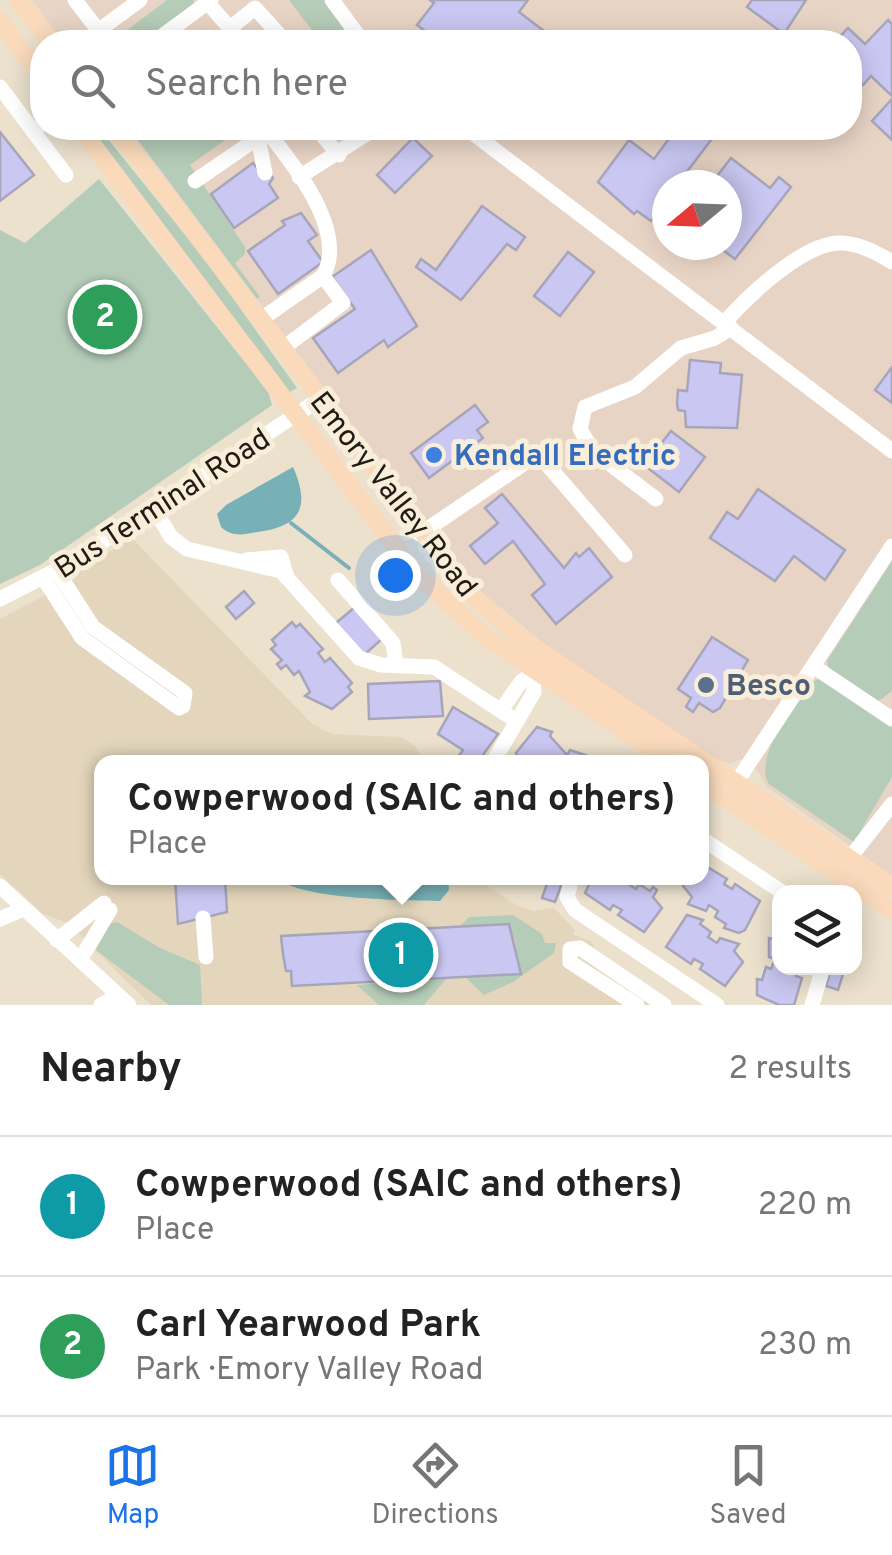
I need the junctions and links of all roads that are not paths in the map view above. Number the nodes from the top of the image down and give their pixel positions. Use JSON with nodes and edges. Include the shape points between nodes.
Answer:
{"nodes":[{"id":1,"x":20,"y":0,"type":"edge"},
{"id":2,"x":75,"y":0,"type":"edge"},
{"id":3,"x":140,"y":0,"type":"edge"},
{"id":4,"x":332,"y":0,"type":"edge"},
{"id":5,"x":210,"y":1,"type":"edge"},
{"id":6,"x":0,"y":21,"type":"edge"},
{"id":7,"x":174,"y":28,"type":"joint"},
{"id":8,"x":230,"y":28,"type":"joint"},
{"id":9,"x":42,"y":30,"type":"edge"},
{"id":10,"x":98,"y":30,"type":"edge"},
{"id":11,"x":108,"y":30,"type":"edge"},
{"id":12,"x":171,"y":30,"type":"edge"},
{"id":13,"x":275,"y":30,"type":"edge"},
{"id":14,"x":354,"y":30,"type":"edge"},
{"id":15,"x":30,"y":62,"type":"edge"},
{"id":16,"x":0,"y":86,"type":"edge"},
{"id":17,"x":30,"y":119,"type":"edge"},
{"id":18,"x":45,"y":140,"type":"edge"},
{"id":19,"x":89,"y":140,"type":"edge"},
{"id":20,"x":124,"y":140,"type":"edge"},
{"id":21,"x":248,"y":140,"type":"edge"},
{"id":22,"x":260,"y":140,"type":"edge"},
{"id":23,"x":267,"y":140,"type":"edge"},
{"id":24,"x":327,"y":140,"type":"edge"},
{"id":25,"x":356,"y":140,"type":"edge"},
{"id":26,"x":482,"y":140,"type":"edge"},
{"id":27,"x":340,"y":155,"type":"junction"},
{"id":28,"x":265,"y":172,"type":"dead end"},
{"id":29,"x":66,"y":176,"type":"dead end"},
{"id":30,"x":299,"y":178,"type":"junction"},
{"id":31,"x":195,"y":182,"type":"dead end"},
{"id":32,"x":892,"y":262,"type":"edge"},
{"id":33,"x":323,"y":276,"type":"junction"},
{"id":34,"x":260,"y":320,"type":"junction"},
{"id":35,"x":728,"y":325,"type":"junction"},
{"id":36,"x":282,"y":349,"type":"junction"},
{"id":37,"x":320,"y":400,"type":"junction"},
{"id":38,"x":296,"y":416,"type":"junction"},
{"id":39,"x":892,"y":451,"type":"edge"},
{"id":40,"x":656,"y":499,"type":"dead end"},
{"id":41,"x":154,"y":510,"type":"junction"},
{"id":42,"x":420,"y":534,"type":"junction"},
{"id":43,"x":892,"y":546,"type":"edge"},
{"id":44,"x":258,"y":548,"type":"dead end"},
{"id":45,"x":625,"y":554,"type":"dead end"},
{"id":46,"x":230,"y":559,"type":"junction"},
{"id":47,"x":50,"y":575,"type":"junction"},
{"id":48,"x":338,"y":580,"type":"dead end"},
{"id":49,"x":0,"y":599,"type":"edge"},
{"id":50,"x":396,"y":665,"type":"junction"},
{"id":51,"x":813,"y":666,"type":"junction"},
{"id":52,"x":539,"y":669,"type":"junction"},
{"id":53,"x":890,"y":712,"type":"edge"},
{"id":54,"x":508,"y":715,"type":"junction"},
{"id":55,"x":495,"y":755,"type":"edge"},
{"id":56,"x":661,"y":755,"type":"edge"},
{"id":57,"x":688,"y":755,"type":"edge"},
{"id":58,"x":709,"y":767,"type":"edge"},
{"id":59,"x":736,"y":783,"type":"junction"},
{"id":60,"x":709,"y":787,"type":"edge"},
{"id":61,"x":892,"y":804,"type":"edge"},
{"id":62,"x":709,"y":843,"type":"edge"},
{"id":63,"x":809,"y":854,"type":"junction"},
{"id":64,"x":850,"y":859,"type":"junction"},
{"id":65,"x":890,"y":882,"type":"edge"},
{"id":66,"x":570,"y":885,"type":"edge"},
{"id":67,"x":772,"y":885,"type":"edge"},
{"id":68,"x":842,"y":885,"type":"edge"},
{"id":69,"x":0,"y":886,"type":"edge"},
{"id":70,"x":862,"y":900,"type":"edge"},
{"id":71,"x":12,"y":904,"type":"edge"},
{"id":72,"x":892,"y":910,"type":"edge"},
{"id":73,"x":203,"y":918,"type":"dead end"},
{"id":74,"x":0,"y":919,"type":"edge"},
{"id":75,"x":892,"y":920,"type":"edge"},
{"id":76,"x":57,"y":940,"type":"junction"},
{"id":77,"x":206,"y":957,"type":"dead end"},
{"id":78,"x":80,"y":960,"type":"junction"},
{"id":79,"x":821,"y":975,"type":"edge"},
{"id":80,"x":124,"y":1000,"type":"edge"},
{"id":81,"x":101,"y":1005,"type":"edge"},
{"id":82,"x":637,"y":1005,"type":"edge"},
{"id":83,"x":664,"y":1005,"type":"edge"},
{"id":84,"x":717,"y":1005,"type":"edge"},
{"id":85,"x":812,"y":1005,"type":"edge"}],
"edges":[{"from":1,"to":9,"type":"main road"},
{"from":2,"to":10,"type":"street"},
{"from":3,"to":11,"type":"street"},
{"from":4,"to":14,"type":"street"},
{"from":5,"to":7,"type":"street"},
{"from":5,"to":8,"type":"street"},
{"from":6,"to":15,"type":"main road"},
{"from":7,"to":12,"type":"street"},
{"from":8,"to":13,"type":"street","via":[[255,8]]},
{"from":16,"to":17,"type":"street"},
{"from":18,"to":29,"type":"street"},
{"from":19,"to":38,"type":"main road","name":"Emory Valley Road"},
{"from":20,"to":34,"type":"main road","name":"Emory Valley Road"},
{"from":21,"to":31,"type":"street"},
{"from":22,"to":28,"type":"street"},
{"from":23,"to":30,"type":"street"},
{"from":24,"to":27,"type":"street"},
{"from":25,"to":27,"type":"street"},
{"from":26,"to":35,"type":"street"},
{"from":27,"to":30,"type":"street"},
{"from":30,"to":33,"type":"street","via":[[328,235],[332,260]]},
{"from":32,"to":35,"type":"street","via":[[842,243],[816,248],[748,296]]},
{"from":33,"to":34,"type":"street"},
{"from":33,"to":36,"type":"street","via":[[343,304]]},
{"from":34,"to":36,"type":"main road","name":"Emory Valley Road"},
{"from":35,"to":39,"type":"street"},
{"from":35,"to":40,"type":"street","via":[[715,338],[681,348],[634,387],[585,408],[580,428],[593,451]]},
{"from":36,"to":37,"type":"main road","name":"Emory Valley Road"},
{"from":37,"to":38,"type":"street","name":"Bus Terminal Road"},
{"from":37,"to":42,"type":"main road","name":"Emory Valley Road"},
{"from":38,"to":41,"type":"street","name":"Bus Terminal Road"},
{"from":38,"to":52,"type":"main road","name":"Emory Valley Road","via":[[436,594]]},
{"from":41,"to":46,"type":"street","via":[[178,543]]},
{"from":41,"to":47,"type":"street","name":"Bus Terminal Road"},
{"from":42,"to":45,"type":"street","via":[[538,454]]},
{"from":42,"to":52,"type":"main road","name":"Emory Valley Road"},
{"from":43,"to":51,"type":"street"},
{"from":44,"to":46,"type":"street"},
{"from":46,"to":50,"type":"street","via":[[280,572],[359,658]]},
{"from":47,"to":47,"type":"street","via":[[82,638],[183,706],[185,693],[85,619]]},
{"from":47,"to":49,"type":"street","name":"Bus Terminal Road"},
{"from":48,"to":50,"type":"street","via":[[393,643]]},
{"from":50,"to":54,"type":"street","via":[[434,667]]},
{"from":51,"to":53,"type":"street"},
{"from":51,"to":59,"type":"street"},
{"from":52,"to":54,"type":"street","via":[[521,682]]},
{"from":52,"to":56,"type":"main road","name":"Emory Valley Road"},
{"from":52,"to":57,"type":"main road","name":"Emory Valley Road"},
{"from":54,"to":55,"type":"street"},
{"from":58,"to":59,"type":"main road","name":"Emory Valley Road"},
{"from":59,"to":64,"type":"main road","name":"Emory Valley Road"},
{"from":60,"to":63,"type":"main road"},
{"from":61,"to":64,"type":"street"},
{"from":62,"to":67,"type":"street"},
{"from":63,"to":68,"type":"main road"},
{"from":63,"to":72,"type":"main road"},
{"from":64,"to":65,"type":"main road","name":"Emory Valley Road"},
{"from":66,"to":84,"type":"street","via":[[566,897],[575,910]]},
{"from":69,"to":71,"type":"street"},
{"from":70,"to":75,"type":"main road"},
{"from":71,"to":74,"type":"street"},
{"from":71,"to":76,"type":"street"},
{"from":73,"to":77,"type":"street"},
{"from":76,"to":78,"type":"street"},
{"from":76,"to":78,"type":"street","via":[[106,906]]},
{"from":78,"to":80,"type":"street"},
{"from":79,"to":85,"type":"street"},
{"from":80,"to":81,"type":"street"},
{"from":82,"to":83,"type":"street","via":[[570,962],[570,949],[580,948]]}]}
